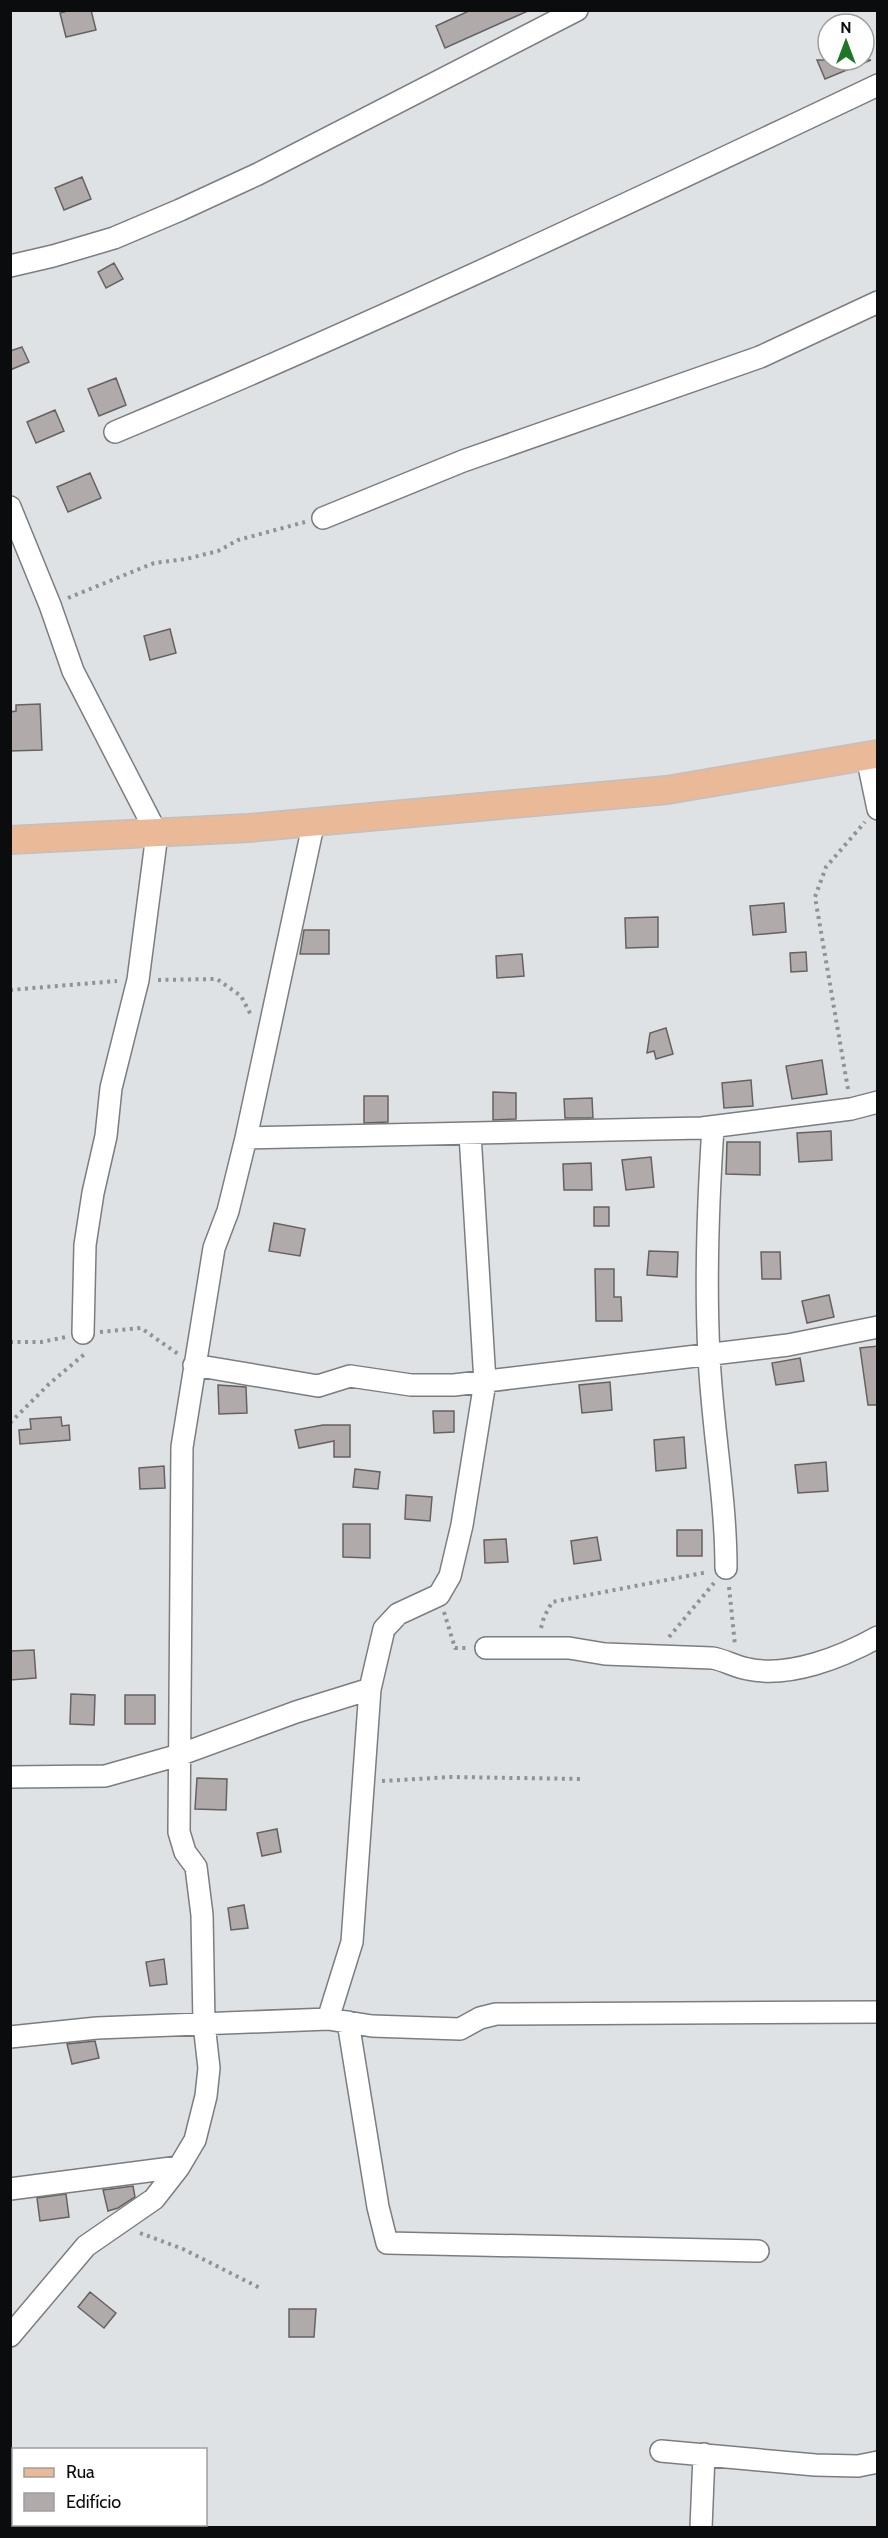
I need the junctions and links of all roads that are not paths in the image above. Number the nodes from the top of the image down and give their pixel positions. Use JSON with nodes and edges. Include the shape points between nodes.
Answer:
{"nodes":[{"id":1,"x":577,"y":10,"type":"edge"},
{"id":2,"x":878,"y":85,"type":"edge"},
{"id":3,"x":10,"y":266,"type":"edge"},
{"id":4,"x":878,"y":302,"type":"edge"},
{"id":5,"x":115,"y":432,"type":"dead end"},
{"id":6,"x":10,"y":507,"type":"edge"},
{"id":7,"x":323,"y":518,"type":"road end"},
{"id":8,"x":872,"y":755,"type":"edge"},
{"id":9,"x":877,"y":808,"type":"edge"},
{"id":10,"x":314,"y":821,"type":"junction"},
{"id":11,"x":157,"y":834,"type":"junction"},
{"id":12,"x":10,"y":840,"type":"edge"},
{"id":13,"x":878,"y":1102,"type":"edge"},
{"id":14,"x":713,"y":1127,"type":"junction"},
{"id":15,"x":470,"y":1134,"type":"junction"},
{"id":16,"x":246,"y":1138,"type":"junction"},
{"id":17,"x":878,"y":1327,"type":"edge"},
{"id":18,"x":93,"y":1339,"type":"road end"},
{"id":19,"x":709,"y":1354,"type":"junction"},
{"id":20,"x":194,"y":1365,"type":"junction"},
{"id":21,"x":485,"y":1382,"type":"junction"},
{"id":22,"x":726,"y":1568,"type":"road end"},
{"id":23,"x":878,"y":1637,"type":"edge"},
{"id":24,"x":486,"y":1648,"type":"road end"},
{"id":25,"x":370,"y":1689,"type":"junction"},
{"id":26,"x":179,"y":1755,"type":"junction"},
{"id":27,"x":10,"y":1777,"type":"edge"},
{"id":28,"x":878,"y":2012,"type":"edge"},
{"id":29,"x":338,"y":2021,"type":"junction"},
{"id":30,"x":204,"y":2024,"type":"junction"},
{"id":31,"x":10,"y":2037,"type":"edge"},
{"id":32,"x":179,"y":2167,"type":"junction"},
{"id":33,"x":10,"y":2189,"type":"edge"},
{"id":34,"x":758,"y":2251,"type":"dead end"},
{"id":35,"x":10,"y":2336,"type":"edge"},
{"id":36,"x":661,"y":2451,"type":"dead end"},
{"id":37,"x":704,"y":2454,"type":"junction"},
{"id":38,"x":878,"y":2462,"type":"edge"},
{"id":39,"x":701,"y":2528,"type":"edge"}],
"edges":[{"from":1,"to":3,"type":"street","via":[[180,210],[114,238]]},
{"from":2,"to":5,"type":"street","via":[[280,363]]},
{"from":4,"to":7,"type":"street","via":[[760,357],[463,461]]},
{"from":6,"to":11,"type":"street","via":[[51,605],[73,671]]},
{"from":8,"to":9,"type":"street"},
{"from":8,"to":10,"type":"main road","via":[[667,790]]},
{"from":10,"to":11,"type":"main road"},
{"from":10,"to":16,"type":"street"},
{"from":11,"to":12,"type":"main road"},
{"from":11,"to":18,"type":"street","via":[[138,980],[113,1078],[85,1245]]},
{"from":13,"to":14,"type":"street"},
{"from":14,"to":15,"type":"street"},
{"from":14,"to":19,"type":"street","via":[[707,1220]]},
{"from":15,"to":16,"type":"street"},
{"from":15,"to":21,"type":"street"},
{"from":16,"to":20,"type":"street","via":[[228,1211],[214,1248]]},
{"from":17,"to":19,"type":"street","via":[[788,1345]]},
{"from":19,"to":21,"type":"street"},
{"from":19,"to":22,"type":"street","via":[[726,1524]]},
{"from":20,"to":21,"type":"street","via":[[318,1386],[350,1376],[411,1385]]},
{"from":20,"to":26,"type":"street","via":[[182,1447]]},
{"from":21,"to":25,"type":"street","via":[[450,1576],[439,1595],[398,1614],[384,1629]]},
{"from":23,"to":24,"type":"street","via":[[841,1657],[772,1671],[747,1670],[712,1658],[605,1654],[568,1648]]},
{"from":25,"to":26,"type":"street"},
{"from":25,"to":29,"type":"street","via":[[352,1942]]},
{"from":26,"to":27,"type":"street","via":[[105,1776]]},
{"from":26,"to":30,"type":"street","via":[[179,1832],[185,1852],[196,1867],[202,1915]]},
{"from":28,"to":29,"type":"street","via":[[496,2014],[460,2029]]},
{"from":29,"to":30,"type":"street"},
{"from":29,"to":34,"type":"street","via":[[387,2243]]},
{"from":30,"to":31,"type":"street","via":[[97,2028]]},
{"from":30,"to":32,"type":"street","via":[[209,2068],[206,2096],[195,2140]]},
{"from":32,"to":33,"type":"street"},
{"from":32,"to":35,"type":"street","via":[[154,2199],[86,2246]]},
{"from":36,"to":37,"type":"street"},
{"from":37,"to":38,"type":"street","via":[[815,2465],[858,2466]]},
{"from":37,"to":39,"type":"street"}]}
